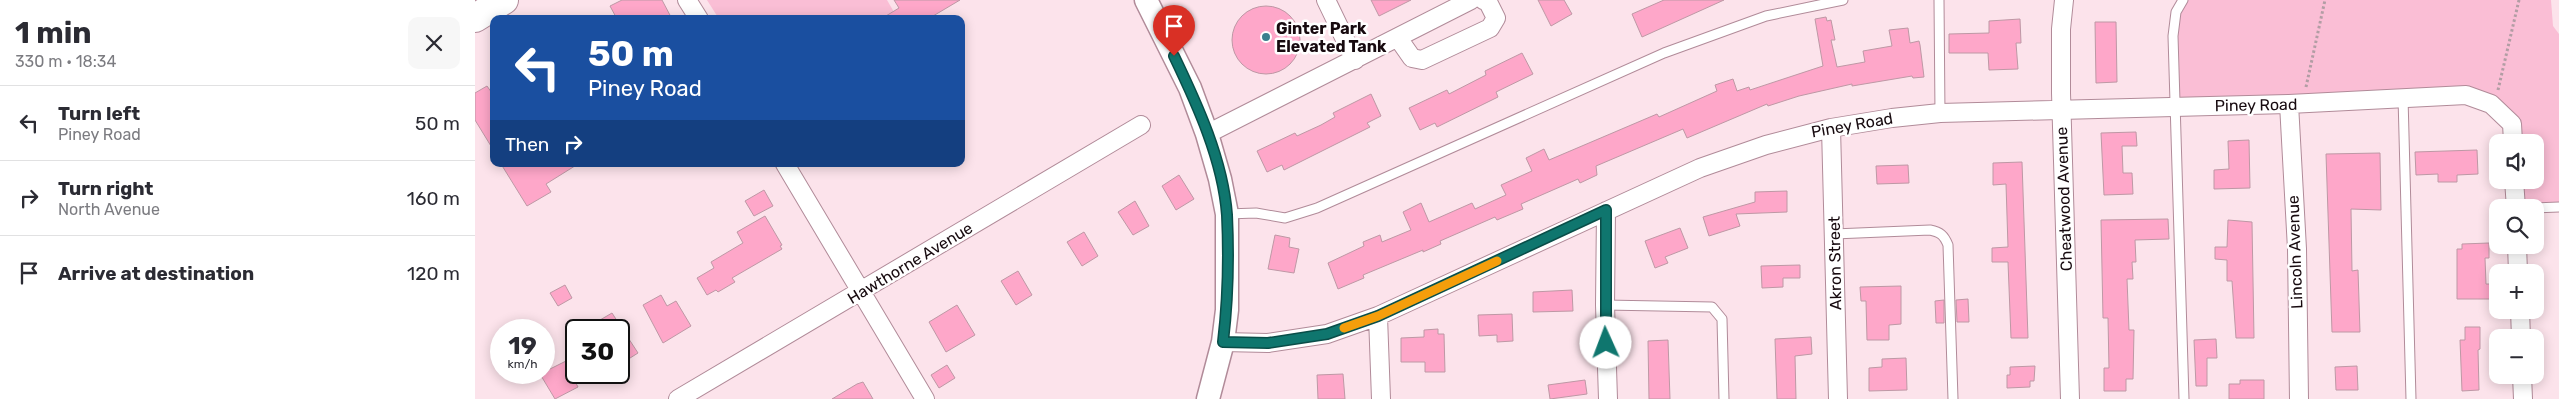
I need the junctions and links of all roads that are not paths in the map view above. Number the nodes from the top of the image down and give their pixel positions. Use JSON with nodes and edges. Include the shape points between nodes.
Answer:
{"nodes":[{"id":1,"x":504,"y":0,"type":"edge"},
{"id":2,"x":687,"y":0,"type":"edge"},
{"id":3,"x":1326,"y":0,"type":"edge"},
{"id":4,"x":1471,"y":0,"type":"edge"},
{"id":5,"x":1483,"y":0,"type":"edge"},
{"id":6,"x":1843,"y":0,"type":"edge"},
{"id":7,"x":1939,"y":0,"type":"edge"},
{"id":8,"x":2064,"y":0,"type":"edge"},
{"id":9,"x":2183,"y":0,"type":"edge"},
{"id":10,"x":1154,"y":2,"type":"edge"},
{"id":11,"x":696,"y":15,"type":"edge"},
{"id":12,"x":475,"y":18,"type":"edge"},
{"id":13,"x":1398,"y":38,"type":"junction"},
{"id":14,"x":1355,"y":60,"type":"junction"},
{"id":15,"x":2403,"y":97,"type":"junction"},
{"id":16,"x":2295,"y":104,"type":"junction"},
{"id":17,"x":2175,"y":106,"type":"junction"},
{"id":18,"x":2061,"y":109,"type":"junction"},
{"id":19,"x":1939,"y":113,"type":"junction"},
{"id":20,"x":1141,"y":125,"type":"dead end"},
{"id":21,"x":1831,"y":128,"type":"junction"},
{"id":22,"x":1207,"y":134,"type":"junction"},
{"id":23,"x":2513,"y":134,"type":"edge"},
{"id":24,"x":787,"y":167,"type":"edge"},
{"id":25,"x":2559,"y":207,"type":"edge"},
{"id":26,"x":2544,"y":208,"type":"edge"},
{"id":27,"x":1606,"y":210,"type":"junction"},
{"id":28,"x":1227,"y":214,"type":"junction"},
{"id":29,"x":1834,"y":234,"type":"junction"},
{"id":30,"x":861,"y":292,"type":"junction"},
{"id":31,"x":1605,"y":305,"type":"junction"},
{"id":32,"x":1378,"y":316,"type":"junction"},
{"id":33,"x":1223,"y":342,"type":"junction"},
{"id":34,"x":2522,"y":384,"type":"edge"},
{"id":35,"x":678,"y":399,"type":"edge"},
{"id":36,"x":925,"y":399,"type":"edge"},
{"id":37,"x":1208,"y":399,"type":"edge"},
{"id":38,"x":1381,"y":399,"type":"edge"},
{"id":39,"x":1608,"y":399,"type":"edge"},
{"id":40,"x":1723,"y":399,"type":"edge"},
{"id":41,"x":1838,"y":399,"type":"edge"},
{"id":42,"x":1953,"y":399,"type":"edge"},
{"id":43,"x":2070,"y":399,"type":"edge"},
{"id":44,"x":2184,"y":399,"type":"edge"},
{"id":45,"x":2299,"y":399,"type":"edge"},
{"id":46,"x":2411,"y":399,"type":"edge"},
{"id":47,"x":2523,"y":399,"type":"edge"}],
"edges":[{"from":1,"to":12,"type":"main road"},
{"from":2,"to":11,"type":"street"},
{"from":3,"to":14,"type":"street"},
{"from":4,"to":13,"type":"street"},
{"from":5,"to":13,"type":"street","via":[[1489,2],[1496,18],[1490,28],[1422,60],[1412,58]]},
{"from":6,"to":28,"type":"lane","via":[[1766,16],[1664,54],[1317,208],[1285,218],[1256,213]]},
{"from":7,"to":19,"type":"lane"},
{"from":8,"to":18,"type":"street","name":"Cheatwood Avenue"},
{"from":9,"to":17,"type":"lane","via":[[2176,12],[2173,36]]},
{"from":10,"to":22,"type":"street"},
{"from":13,"to":14,"type":"street"},
{"from":14,"to":22,"type":"street"},
{"from":15,"to":16,"type":"street","name":"Piney Road"},
{"from":15,"to":23,"type":"street","name":"Piney Road","via":[[2466,95],[2491,104],[2512,124]]},
{"from":15,"to":46,"type":"lane"},
{"from":16,"to":17,"type":"street","name":"Piney Road"},
{"from":16,"to":45,"type":"street","name":"Lincoln Avenue"},
{"from":17,"to":18,"type":"street","name":"Piney Road"},
{"from":17,"to":44,"type":"lane"},
{"from":18,"to":19,"type":"street","name":"Piney Road"},
{"from":18,"to":43,"type":"street","name":"Cheatwood Avenue"},
{"from":19,"to":21,"type":"street","name":"Piney Road"},
{"from":20,"to":30,"type":"street","name":"Hawthorne Avenue"},
{"from":21,"to":27,"type":"street","name":"Piney Road","via":[[1732,156]]},
{"from":21,"to":29,"type":"street","name":"Akron Street"},
{"from":22,"to":28,"type":"street"},
{"from":24,"to":30,"type":"street"},
{"from":25,"to":26,"type":"lane"},
{"from":27,"to":31,"type":"street"},
{"from":27,"to":32,"type":"street","name":"Piney Road"},
{"from":28,"to":33,"type":"street"},
{"from":29,"to":41,"type":"street","name":"Akron Street"},
{"from":29,"to":42,"type":"lane","via":[[1930,230],[1945,236],[1948,245]]},
{"from":30,"to":35,"type":"street","name":"Hawthorne Avenue"},
{"from":30,"to":36,"type":"street"},
{"from":31,"to":39,"type":"street"},
{"from":31,"to":40,"type":"lane","via":[[1711,307],[1722,319]]},
{"from":32,"to":33,"type":"street","name":"Piney Road","via":[[1327,334],[1296,340]]},
{"from":32,"to":38,"type":"street"},
{"from":33,"to":37,"type":"street"},
{"from":34,"to":47,"type":"street"}]}
